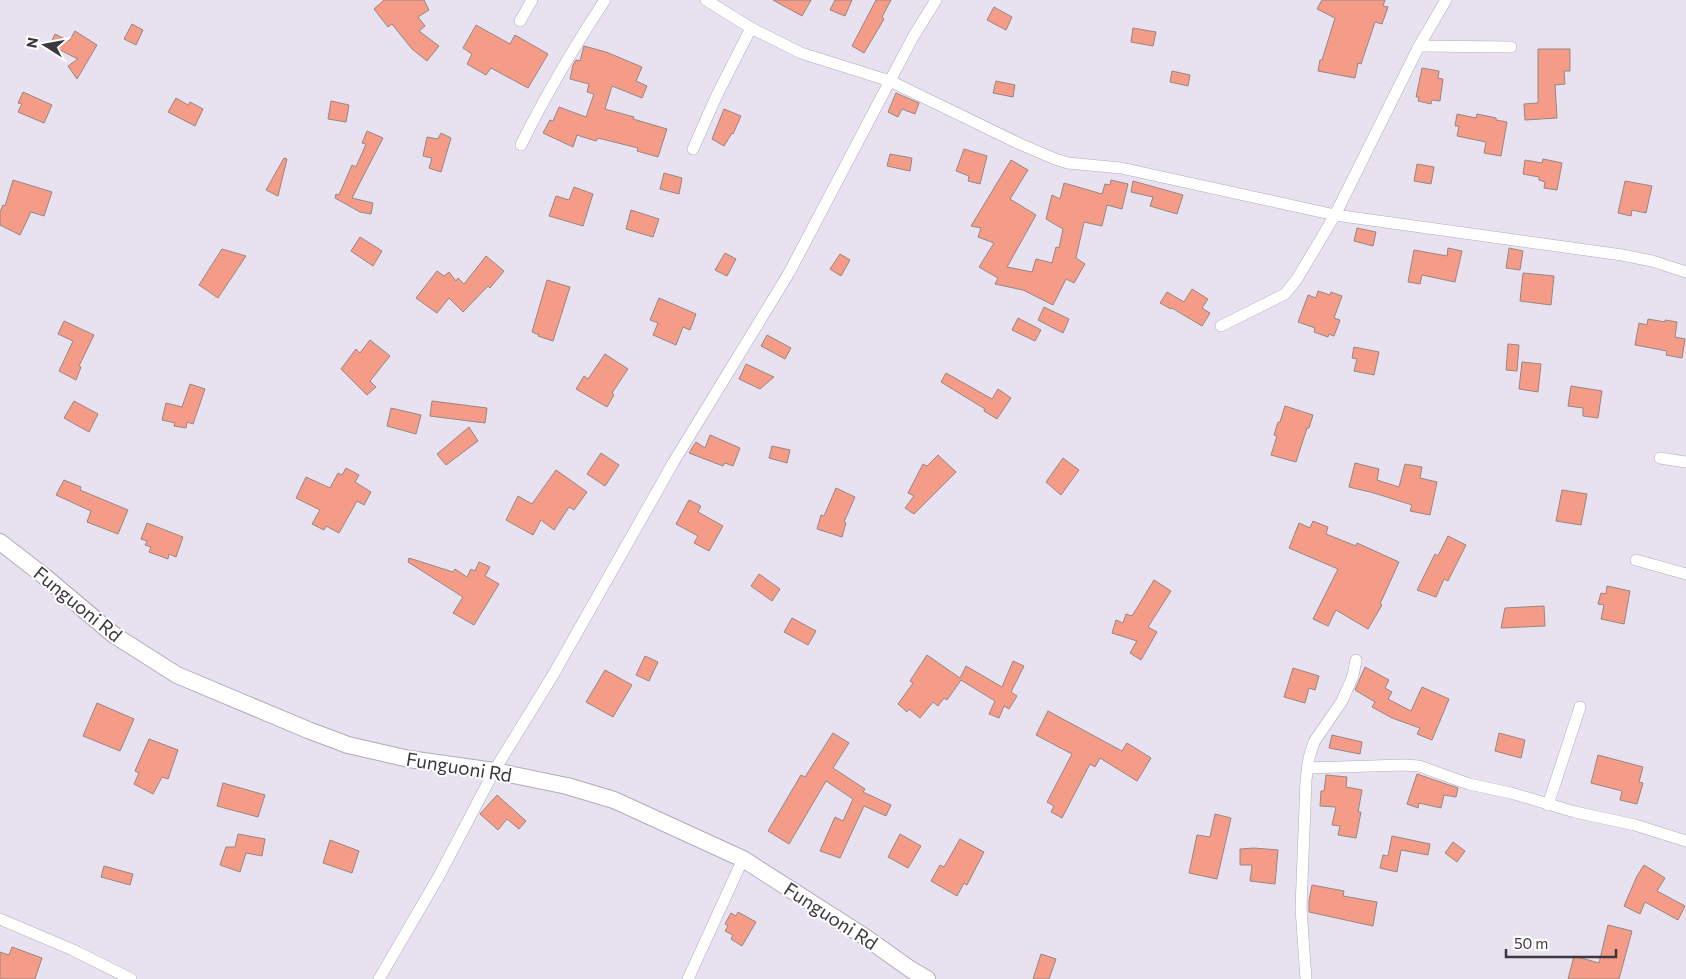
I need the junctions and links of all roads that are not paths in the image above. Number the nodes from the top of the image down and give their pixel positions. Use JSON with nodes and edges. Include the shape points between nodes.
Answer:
{"nodes":[{"id":1,"x":532,"y":0,"type":"edge"},
{"id":2,"x":605,"y":0,"type":"edge"},
{"id":3,"x":706,"y":0,"type":"edge"},
{"id":4,"x":936,"y":0,"type":"edge"},
{"id":5,"x":1446,"y":0,"type":"edge"},
{"id":6,"x":520,"y":21,"type":"dead end"},
{"id":7,"x":751,"y":28,"type":"junction"},
{"id":8,"x":1419,"y":46,"type":"junction"},
{"id":9,"x":1511,"y":47,"type":"dead end"},
{"id":10,"x":890,"y":81,"type":"junction"},
{"id":11,"x":521,"y":145,"type":"dead end"},
{"id":12,"x":693,"y":149,"type":"dead end"},
{"id":13,"x":1335,"y":215,"type":"junction"},
{"id":14,"x":1686,"y":272,"type":"edge"},
{"id":15,"x":1221,"y":326,"type":"dead end"},
{"id":16,"x":1660,"y":458,"type":"dead end"},
{"id":17,"x":1686,"y":462,"type":"edge"},
{"id":18,"x":0,"y":542,"type":"edge"},
{"id":19,"x":1636,"y":560,"type":"dead end"},
{"id":20,"x":1686,"y":574,"type":"edge"},
{"id":21,"x":1356,"y":660,"type":"dead end"},
{"id":22,"x":1580,"y":707,"type":"dead end"},
{"id":23,"x":1307,"y":768,"type":"junction"},
{"id":24,"x":494,"y":770,"type":"junction"},
{"id":25,"x":1548,"y":805,"type":"junction"},
{"id":26,"x":1686,"y":841,"type":"edge"},
{"id":27,"x":743,"y":859,"type":"junction"},
{"id":28,"x":0,"y":919,"type":"edge"},
{"id":29,"x":131,"y":979,"type":"edge"},
{"id":30,"x":379,"y":979,"type":"edge"},
{"id":31,"x":688,"y":979,"type":"edge"},
{"id":32,"x":927,"y":979,"type":"edge"},
{"id":33,"x":1306,"y":979,"type":"edge"}],
"edges":[{"from":1,"to":6,"type":"street"},
{"from":2,"to":11,"type":"street","via":[[542,102]]},
{"from":3,"to":7,"type":"street"},
{"from":4,"to":10,"type":"street"},
{"from":5,"to":8,"type":"street"},
{"from":7,"to":10,"type":"street","via":[[801,53]]},
{"from":7,"to":12,"type":"street","via":[[716,95]]},
{"from":8,"to":9,"type":"street"},
{"from":8,"to":13,"type":"street"},
{"from":10,"to":13,"type":"street","via":[[1012,140],[1068,163],[1121,168]]},
{"from":10,"to":24,"type":"street","via":[[789,272]]},
{"from":13,"to":14,"type":"street","via":[[1622,255],[1652,260]]},
{"from":13,"to":15,"type":"street","via":[[1285,294]]},
{"from":16,"to":17,"type":"street"},
{"from":18,"to":24,"type":"street","name":"Funguoni Rd","via":[[114,635],[177,675],[348,745],[409,759]]},
{"from":19,"to":20,"type":"street"},
{"from":21,"to":23,"type":"street","via":[[1342,701],[1314,742]]},
{"from":22,"to":25,"type":"street"},
{"from":23,"to":25,"type":"street","via":[[1419,766],[1469,784]]},
{"from":23,"to":33,"type":"street","via":[[1301,908]]},
{"from":24,"to":27,"type":"street","name":"Funguoni Rd","via":[[614,800]]},
{"from":24,"to":30,"type":"street","via":[[439,876]]},
{"from":25,"to":26,"type":"street","via":[[1635,825]]},
{"from":27,"to":31,"type":"street"},
{"from":27,"to":32,"type":"street","name":"Funguoni Rd"},
{"from":28,"to":29,"type":"street"}]}
